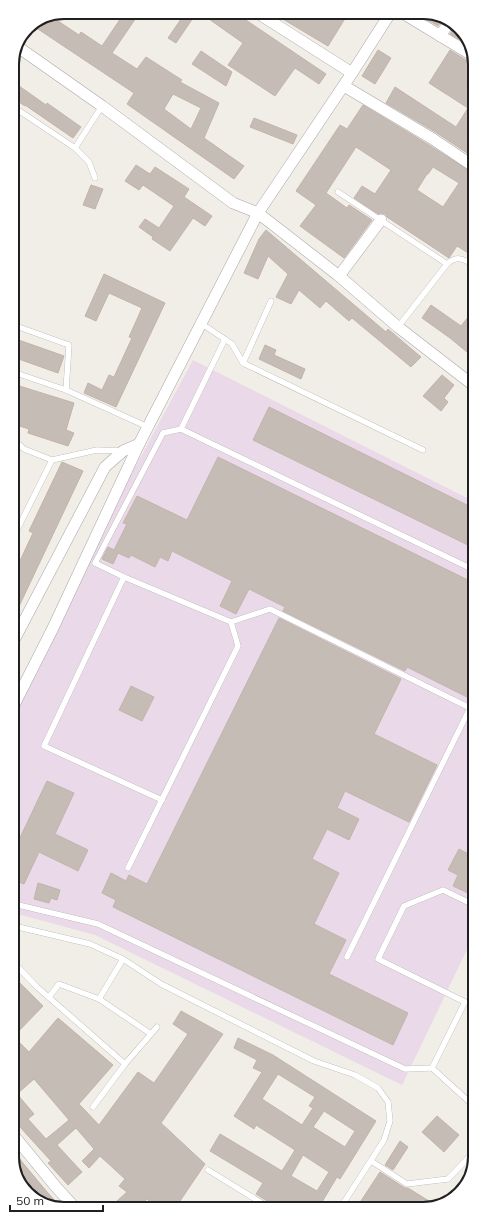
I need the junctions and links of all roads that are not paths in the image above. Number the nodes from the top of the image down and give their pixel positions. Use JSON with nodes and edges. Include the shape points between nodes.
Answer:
{"nodes":[{"id":1,"x":267,"y":19,"type":"edge"},
{"id":2,"x":387,"y":19,"type":"edge"},
{"id":3,"x":412,"y":19,"type":"edge"},
{"id":4,"x":447,"y":26,"type":"edge"},
{"id":5,"x":440,"y":36,"type":"junction"},
{"id":6,"x":22,"y":50,"type":"edge"},
{"id":7,"x":467,"y":52,"type":"edge"},
{"id":8,"x":352,"y":73,"type":"junction"},
{"id":9,"x":344,"y":86,"type":"junction"},
{"id":10,"x":102,"y":106,"type":"junction"},
{"id":11,"x":19,"y":111,"type":"edge"},
{"id":12,"x":75,"y":148,"type":"junction"},
{"id":13,"x":468,"y":163,"type":"edge"},
{"id":14,"x":96,"y":178,"type":"dead end"},
{"id":15,"x":338,"y":192,"type":"dead end"},
{"id":16,"x":258,"y":213,"type":"junction"},
{"id":17,"x":381,"y":220,"type":"junction"},
{"id":18,"x":468,"y":261,"type":"edge"},
{"id":19,"x":447,"y":264,"type":"junction"},
{"id":20,"x":339,"y":276,"type":"junction"},
{"id":21,"x":271,"y":301,"type":"dead end"},
{"id":22,"x":202,"y":324,"type":"junction"},
{"id":23,"x":19,"y":327,"type":"edge"},
{"id":24,"x":398,"y":327,"type":"junction"},
{"id":25,"x":225,"y":339,"type":"junction"},
{"id":26,"x":243,"y":363,"type":"junction"},
{"id":27,"x":19,"y":374,"type":"edge"},
{"id":28,"x":468,"y":381,"type":"edge"},
{"id":29,"x":66,"y":390,"type":"junction"},
{"id":30,"x":148,"y":427,"type":"junction"},
{"id":31,"x":181,"y":429,"type":"junction"},
{"id":32,"x":19,"y":444,"type":"edge"},
{"id":33,"x":139,"y":444,"type":"junction"},
{"id":34,"x":423,"y":450,"type":"dead end"},
{"id":35,"x":123,"y":451,"type":"junction"},
{"id":36,"x":52,"y":460,"type":"junction"},
{"id":37,"x":19,"y":526,"type":"edge"},
{"id":38,"x":468,"y":567,"type":"edge"},
{"id":39,"x":124,"y":577,"type":"junction"},
{"id":40,"x":231,"y":622,"type":"junction"},
{"id":41,"x":19,"y":632,"type":"edge"},
{"id":42,"x":19,"y":695,"type":"edge"},
{"id":43,"x":468,"y":707,"type":"edge"},
{"id":44,"x":468,"y":712,"type":"edge"},
{"id":45,"x":162,"y":800,"type":"junction"},
{"id":46,"x":128,"y":868,"type":"dead end"},
{"id":47,"x":468,"y":902,"type":"edge"},
{"id":48,"x":19,"y":905,"type":"edge"},
{"id":49,"x":19,"y":927,"type":"edge"},
{"id":50,"x":347,"y":956,"type":"dead end"},
{"id":51,"x":122,"y":959,"type":"junction"},
{"id":52,"x":19,"y":968,"type":"edge"},
{"id":53,"x":49,"y":997,"type":"junction"},
{"id":54,"x":99,"y":999,"type":"junction"},
{"id":55,"x":157,"y":1027,"type":"dead end"},
{"id":56,"x":151,"y":1034,"type":"junction"},
{"id":57,"x":125,"y":1064,"type":"junction"},
{"id":58,"x":432,"y":1068,"type":"junction"},
{"id":59,"x":468,"y":1101,"type":"edge"},
{"id":60,"x":93,"y":1107,"type":"dead end"},
{"id":61,"x":19,"y":1142,"type":"edge"},
{"id":62,"x":468,"y":1159,"type":"edge"},
{"id":63,"x":371,"y":1161,"type":"junction"},
{"id":64,"x":208,"y":1170,"type":"dead end"},
{"id":65,"x":70,"y":1202,"type":"edge"},
{"id":66,"x":259,"y":1202,"type":"edge"},
{"id":67,"x":344,"y":1202,"type":"edge"}],
"edges":[{"from":1,"to":8,"type":"street"},
{"from":2,"to":8,"type":"street"},
{"from":3,"to":5,"type":"street"},
{"from":4,"to":5,"type":"street"},
{"from":5,"to":7,"type":"street"},
{"from":6,"to":10,"type":"street"},
{"from":8,"to":9,"type":"street"},
{"from":9,"to":13,"type":"street"},
{"from":9,"to":16,"type":"street"},
{"from":10,"to":12,"type":"lane"},
{"from":10,"to":16,"type":"street","via":[[233,203]]},
{"from":11,"to":12,"type":"lane"},
{"from":12,"to":14,"type":"lane","via":[[89,162]]},
{"from":15,"to":17,"type":"lane"},
{"from":16,"to":20,"type":"street"},
{"from":16,"to":22,"type":"street"},
{"from":17,"to":19,"type":"lane"},
{"from":17,"to":20,"type":"street"},
{"from":18,"to":19,"type":"lane","via":[[457,258]]},
{"from":19,"to":24,"type":"lane"},
{"from":20,"to":24,"type":"street"},
{"from":21,"to":26,"type":"lane"},
{"from":22,"to":25,"type":"lane"},
{"from":22,"to":30,"type":"street"},
{"from":23,"to":29,"type":"lane","via":[[70,345]]},
{"from":24,"to":28,"type":"street"},
{"from":25,"to":26,"type":"lane","via":[[232,344]]},
{"from":25,"to":31,"type":"lane"},
{"from":26,"to":34,"type":"lane"},
{"from":27,"to":29,"type":"lane"},
{"from":29,"to":30,"type":"lane"},
{"from":30,"to":33,"type":"street"},
{"from":31,"to":38,"type":"lane"},
{"from":31,"to":39,"type":"lane","via":[[163,433],[95,562]]},
{"from":32,"to":36,"type":"lane"},
{"from":33,"to":35,"type":"street"},
{"from":33,"to":42,"type":"street"},
{"from":35,"to":36,"type":"lane","via":[[97,450]]},
{"from":35,"to":41,"type":"street","via":[[105,467]]},
{"from":36,"to":37,"type":"lane"},
{"from":39,"to":40,"type":"lane"},
{"from":39,"to":45,"type":"lane","via":[[44,746]]},
{"from":40,"to":43,"type":"lane","via":[[270,609]]},
{"from":40,"to":45,"type":"lane","via":[[238,646]]},
{"from":44,"to":50,"type":"lane"},
{"from":45,"to":46,"type":"lane"},
{"from":47,"to":58,"type":"lane","via":[[443,890],[404,906],[378,959],[465,1002]]},
{"from":48,"to":58,"type":"lane","via":[[98,924],[405,1069]]},
{"from":49,"to":51,"type":"lane","via":[[90,944]]},
{"from":51,"to":54,"type":"lane"},
{"from":51,"to":63,"type":"lane","via":[[161,984],[314,1060],[355,1075],[378,1088],[388,1102],[390,1121],[384,1140]]},
{"from":52,"to":53,"type":"lane"},
{"from":53,"to":54,"type":"lane","via":[[59,984]]},
{"from":53,"to":57,"type":"lane"},
{"from":54,"to":56,"type":"lane"},
{"from":55,"to":56,"type":"lane"},
{"from":56,"to":57,"type":"lane"},
{"from":57,"to":60,"type":"lane"},
{"from":58,"to":59,"type":"lane"},
{"from":61,"to":65,"type":"street"},
{"from":62,"to":63,"type":"lane","via":[[448,1179],[407,1184]]},
{"from":63,"to":67,"type":"lane"},
{"from":64,"to":66,"type":"lane"}]}
